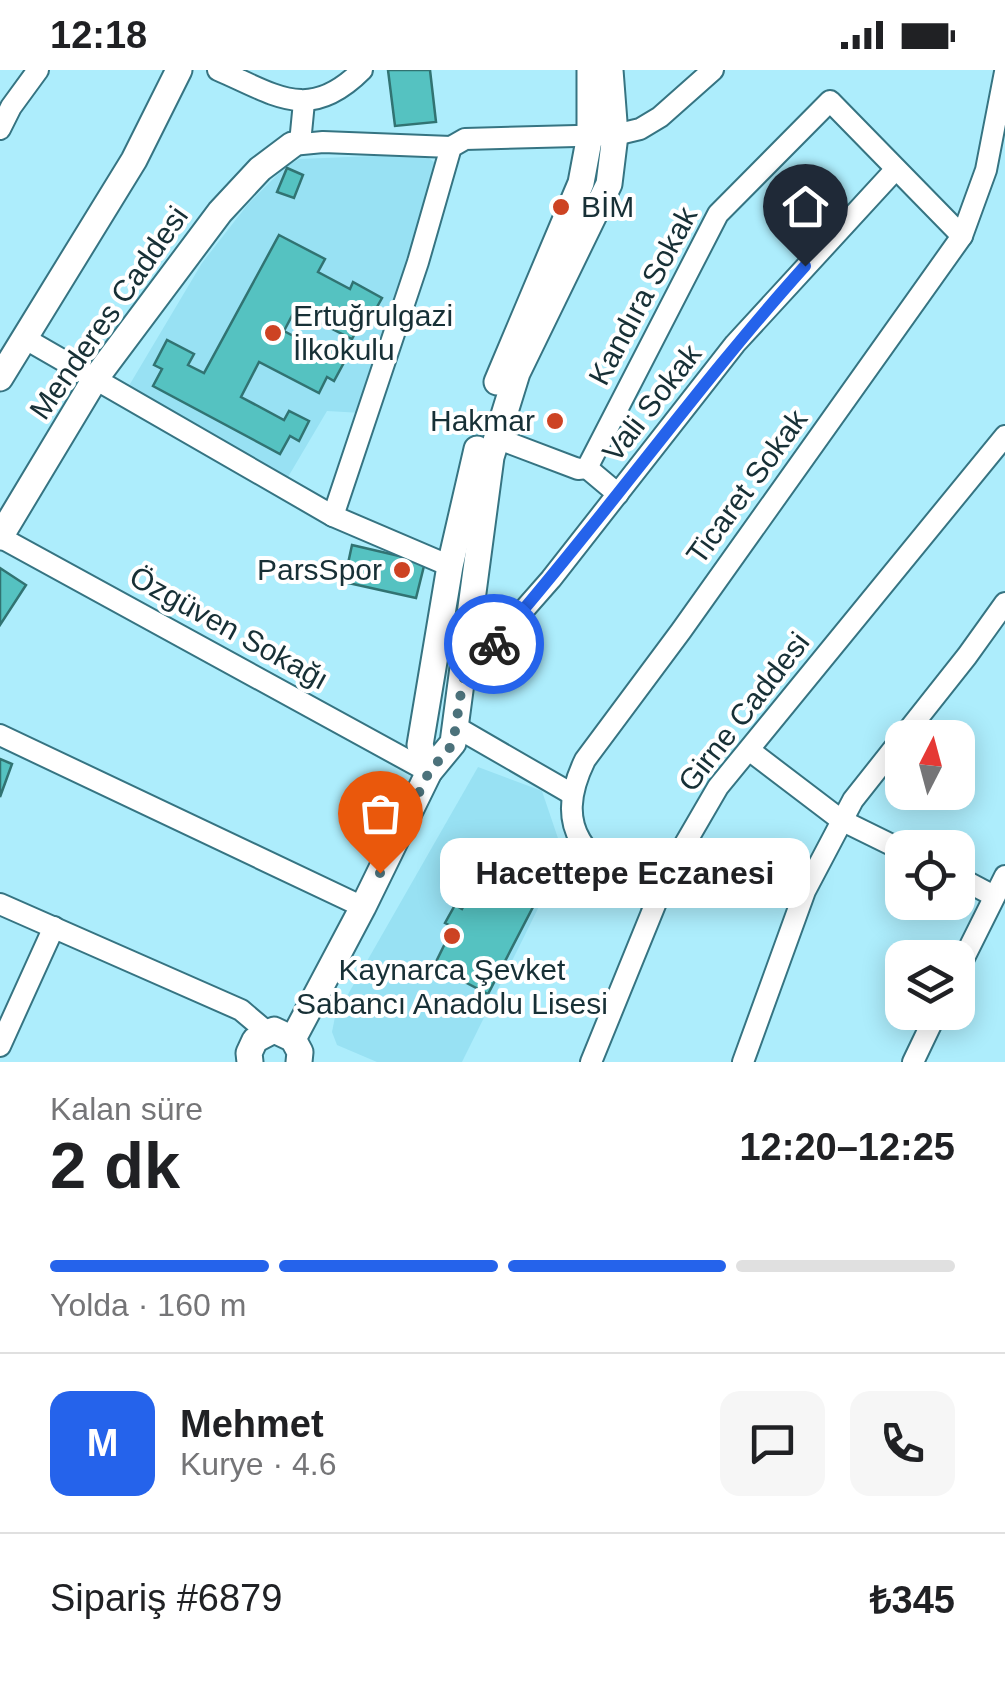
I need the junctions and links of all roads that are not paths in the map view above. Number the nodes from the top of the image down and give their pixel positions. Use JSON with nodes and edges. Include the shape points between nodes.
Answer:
{"nodes":[{"id":1,"x":38,"y":70,"type":"edge"},
{"id":2,"x":179,"y":70,"type":"edge"},
{"id":3,"x":218,"y":70,"type":"edge"},
{"id":4,"x":362,"y":70,"type":"edge"},
{"id":5,"x":590,"y":70,"type":"edge"},
{"id":6,"x":610,"y":70,"type":"edge"},
{"id":7,"x":712,"y":70,"type":"edge"},
{"id":8,"x":1005,"y":72,"type":"edge"},
{"id":9,"x":258,"y":78,"type":"edge"},
{"id":10,"x":304,"y":102,"type":"junction"},
{"id":11,"x":0,"y":128,"type":"edge"},
{"id":12,"x":603,"y":135,"type":"junction"},
{"id":13,"x":296,"y":144,"type":"junction"},
{"id":14,"x":450,"y":148,"type":"junction"},
{"id":15,"x":895,"y":170,"type":"junction"},
{"id":16,"x":962,"y":236,"type":"junction"},
{"id":17,"x":24,"y":338,"type":"junction"},
{"id":18,"x":0,"y":378,"type":"edge"},
{"id":19,"x":95,"y":379,"type":"junction"},
{"id":20,"x":1005,"y":436,"type":"edge"},
{"id":21,"x":496,"y":438,"type":"junction"},
{"id":22,"x":586,"y":468,"type":"junction"},
{"id":23,"x":618,"y":494,"type":"junction"},
{"id":24,"x":334,"y":516,"type":"junction"},
{"id":25,"x":0,"y":537,"type":"edge"},
{"id":26,"x":450,"y":566,"type":"junction"},
{"id":27,"x":1005,"y":603,"type":"edge"},
{"id":28,"x":463,"y":679,"type":"junction"},
{"id":29,"x":456,"y":727,"type":"junction"},
{"id":30,"x":0,"y":735,"type":"edge"},
{"id":31,"x":749,"y":750,"type":"junction"},
{"id":32,"x":429,"y":772,"type":"junction"},
{"id":33,"x":572,"y":794,"type":"junction"},
{"id":34,"x":841,"y":820,"type":"junction"},
{"id":35,"x":885,"y":842,"type":"edge"},
{"id":36,"x":1005,"y":876,"type":"edge"},
{"id":37,"x":975,"y":886,"type":"edge"},
{"id":38,"x":994,"y":896,"type":"junction"},
{"id":39,"x":654,"y":903,"type":"junction"},
{"id":40,"x":0,"y":904,"type":"edge"},
{"id":41,"x":363,"y":907,"type":"junction"},
{"id":42,"x":54,"y":927,"type":"junction"},
{"id":43,"x":973,"y":940,"type":"edge"},
{"id":44,"x":6,"y":1018,"type":"edge"},
{"id":45,"x":928,"y":1030,"type":"edge"},
{"id":46,"x":266,"y":1032,"type":"junction"},
{"id":47,"x":0,"y":1046,"type":"edge"},
{"id":48,"x":296,"y":1050,"type":"edge"},
{"id":49,"x":250,"y":1061,"type":"edge"},
{"id":50,"x":235,"y":1062,"type":"edge"},
{"id":51,"x":592,"y":1062,"type":"edge"},
{"id":52,"x":743,"y":1062,"type":"edge"},
{"id":53,"x":913,"y":1062,"type":"edge"}],
"edges":[{"from":1,"to":11,"type":"street"},
{"from":2,"to":17,"type":"street","via":[[134,160]]},
{"from":3,"to":9,"type":"street"},
{"from":4,"to":10,"type":"street","via":[[333,94]]},
{"from":5,"to":12,"type":"street"},
{"from":6,"to":12,"type":"street"},
{"from":7,"to":12,"type":"street","via":[[640,129]]},
{"from":8,"to":16,"type":"street","name":"Ticaret Sokak","via":[[986,170]]},
{"from":9,"to":10,"type":"street"},
{"from":10,"to":13,"type":"street"},
{"from":12,"to":14,"type":"street","via":[[466,139]]},
{"from":12,"to":21,"type":"street","via":[[609,184],[517,373]]},
{"from":12,"to":26,"type":"street","via":[[498,380]]},
{"from":13,"to":14,"type":"street"},
{"from":13,"to":19,"type":"street","name":"Menderes Caddesi","via":[[260,169],[220,212]]},
{"from":14,"to":24,"type":"street"},
{"from":15,"to":16,"type":"street","name":"Kandıra Sokak"},
{"from":15,"to":22,"type":"street","name":"Kandıra Sokak","via":[[830,101],[718,214]]},
{"from":15,"to":23,"type":"street","name":"Vali Sokak","via":[[735,344]]},
{"from":16,"to":33,"type":"street","name":"Ticaret Sokak","via":[[585,760]]},
{"from":17,"to":18,"type":"street"},
{"from":17,"to":19,"type":"street"},
{"from":19,"to":24,"type":"street"},
{"from":19,"to":25,"type":"street","name":"Menderes Caddesi"},
{"from":20,"to":31,"type":"street","name":"Girne Caddesi"},
{"from":21,"to":22,"type":"street"},
{"from":21,"to":28,"type":"street"},
{"from":22,"to":23,"type":"street"},
{"from":23,"to":28,"type":"street","name":"Vali Sokak"},
{"from":24,"to":26,"type":"street"},
{"from":25,"to":32,"type":"street","name":"Özgüven Sokağı"},
{"from":26,"to":32,"type":"street","via":[[420,745]]},
{"from":27,"to":34,"type":"street"},
{"from":28,"to":29,"type":"street"},
{"from":29,"to":32,"type":"street","via":[[453,744]]},
{"from":29,"to":33,"type":"street"},
{"from":30,"to":41,"type":"street"},
{"from":31,"to":34,"type":"street"},
{"from":31,"to":39,"type":"street","name":"Girne Caddesi","via":[[718,787]]},
{"from":32,"to":41,"type":"street"},
{"from":33,"to":39,"type":"street","via":[[576,834],[588,855]]},
{"from":34,"to":35,"type":"street"},
{"from":34,"to":52,"type":"street","via":[[805,891]]},
{"from":36,"to":38,"type":"street"},
{"from":37,"to":38,"type":"street"},
{"from":38,"to":43,"type":"street"},
{"from":39,"to":51,"type":"street","name":"Girne Caddesi"},
{"from":40,"to":42,"type":"street"},
{"from":41,"to":48,"type":"street"},
{"from":42,"to":44,"type":"street"},
{"from":42,"to":46,"type":"street","via":[[241,1010]]},
{"from":44,"to":47,"type":"street"},
{"from":45,"to":53,"type":"street"},
{"from":46,"to":48,"type":"street","via":[[281,1031]]},
{"from":46,"to":49,"type":"street","via":[[255,1040]]},
{"from":49,"to":50,"type":"street"}]}
